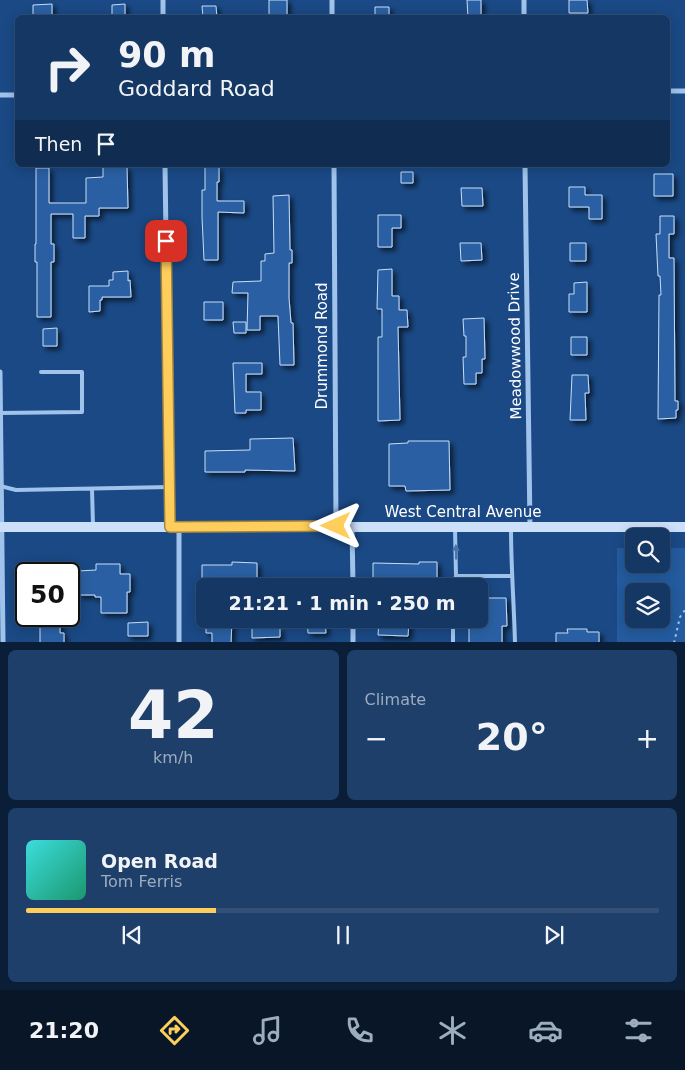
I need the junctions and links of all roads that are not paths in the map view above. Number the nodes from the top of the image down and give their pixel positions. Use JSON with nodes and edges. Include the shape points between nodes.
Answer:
{"nodes":[{"id":1,"x":163,"y":0,"type":"edge"},
{"id":2,"x":332,"y":0,"type":"edge"},
{"id":3,"x":524,"y":0,"type":"edge"},
{"id":4,"x":163,"y":15,"type":"edge"},
{"id":5,"x":332,"y":15,"type":"edge"},
{"id":6,"x":524,"y":15,"type":"edge"},
{"id":7,"x":670,"y":91,"type":"edge"},
{"id":8,"x":685,"y":91,"type":"edge"},
{"id":9,"x":0,"y":95,"type":"edge"},
{"id":10,"x":15,"y":95,"type":"edge"},
{"id":11,"x":165,"y":167,"type":"edge"},
{"id":12,"x":334,"y":167,"type":"edge"},
{"id":13,"x":526,"y":167,"type":"edge"},
{"id":14,"x":0,"y":372,"type":"edge"},
{"id":15,"x":41,"y":372,"type":"dead end"},
{"id":16,"x":0,"y":412,"type":"edge"},
{"id":17,"x":0,"y":487,"type":"edge"},
{"id":18,"x":170,"y":487,"type":"junction"},
{"id":19,"x":92,"y":489,"type":"junction"},
{"id":20,"x":336,"y":526,"type":"junction"},
{"id":21,"x":352,"y":526,"type":"junction"},
{"id":22,"x":1,"y":527,"type":"edge"},
{"id":23,"x":174,"y":527,"type":"junction"},
{"id":24,"x":455,"y":527,"type":"junction"},
{"id":25,"x":511,"y":527,"type":"junction"},
{"id":26,"x":530,"y":527,"type":"junction"},
{"id":27,"x":685,"y":527,"type":"edge"},
{"id":28,"x":93,"y":528,"type":"junction"},
{"id":29,"x":456,"y":576,"type":"joint"},
{"id":30,"x":511,"y":576,"type":"junction"},
{"id":31,"x":353,"y":578,"type":"edge"},
{"id":32,"x":353,"y":628,"type":"edge"},
{"id":33,"x":453,"y":628,"type":"edge"},
{"id":34,"x":3,"y":642,"type":"edge"},
{"id":35,"x":179,"y":642,"type":"edge"},
{"id":36,"x":353,"y":642,"type":"edge"},
{"id":37,"x":453,"y":642,"type":"edge"},
{"id":38,"x":515,"y":642,"type":"edge"}],
"edges":[{"from":1,"to":4,"type":"street"},
{"from":2,"to":5,"type":"street"},
{"from":3,"to":6,"type":"street"},
{"from":7,"to":8,"type":"street"},
{"from":9,"to":10,"type":"street"},
{"from":11,"to":18,"type":"street"},
{"from":12,"to":20,"type":"street","name":"Drummond Road"},
{"from":13,"to":26,"type":"street","name":"Meadowwood Drive"},
{"from":14,"to":16,"type":"street"},
{"from":15,"to":16,"type":"lane","via":[[82,372],[82,412]]},
{"from":16,"to":17,"type":"street"},
{"from":17,"to":19,"type":"lane","via":[[16,490]]},
{"from":17,"to":22,"type":"street"},
{"from":18,"to":19,"type":"lane"},
{"from":18,"to":23,"type":"street"},
{"from":19,"to":28,"type":"lane"},
{"from":20,"to":21,"type":"main road","name":"West Central Avenue"},
{"from":20,"to":23,"type":"main road","name":"West Central Avenue"},
{"from":21,"to":24,"type":"main road","name":"West Central Avenue"},
{"from":21,"to":31,"type":"street"},
{"from":22,"to":28,"type":"main road","name":"West Central Avenue"},
{"from":22,"to":34,"type":"street"},
{"from":23,"to":28,"type":"main road","name":"West Central Avenue"},
{"from":23,"to":35,"type":"street"},
{"from":24,"to":25,"type":"main road","name":"West Central Avenue"},
{"from":29,"to":24,"type":"lane","one_way":true},
{"from":25,"to":26,"type":"main road","name":"West Central Avenue"},
{"from":25,"to":30,"type":"lane"},
{"from":26,"to":27,"type":"main road","name":"West Central Avenue"},
{"from":29,"to":30,"type":"lane"},
{"from":30,"to":38,"type":"lane"},
{"from":32,"to":36,"type":"street"},
{"from":33,"to":37,"type":"lane"}]}
